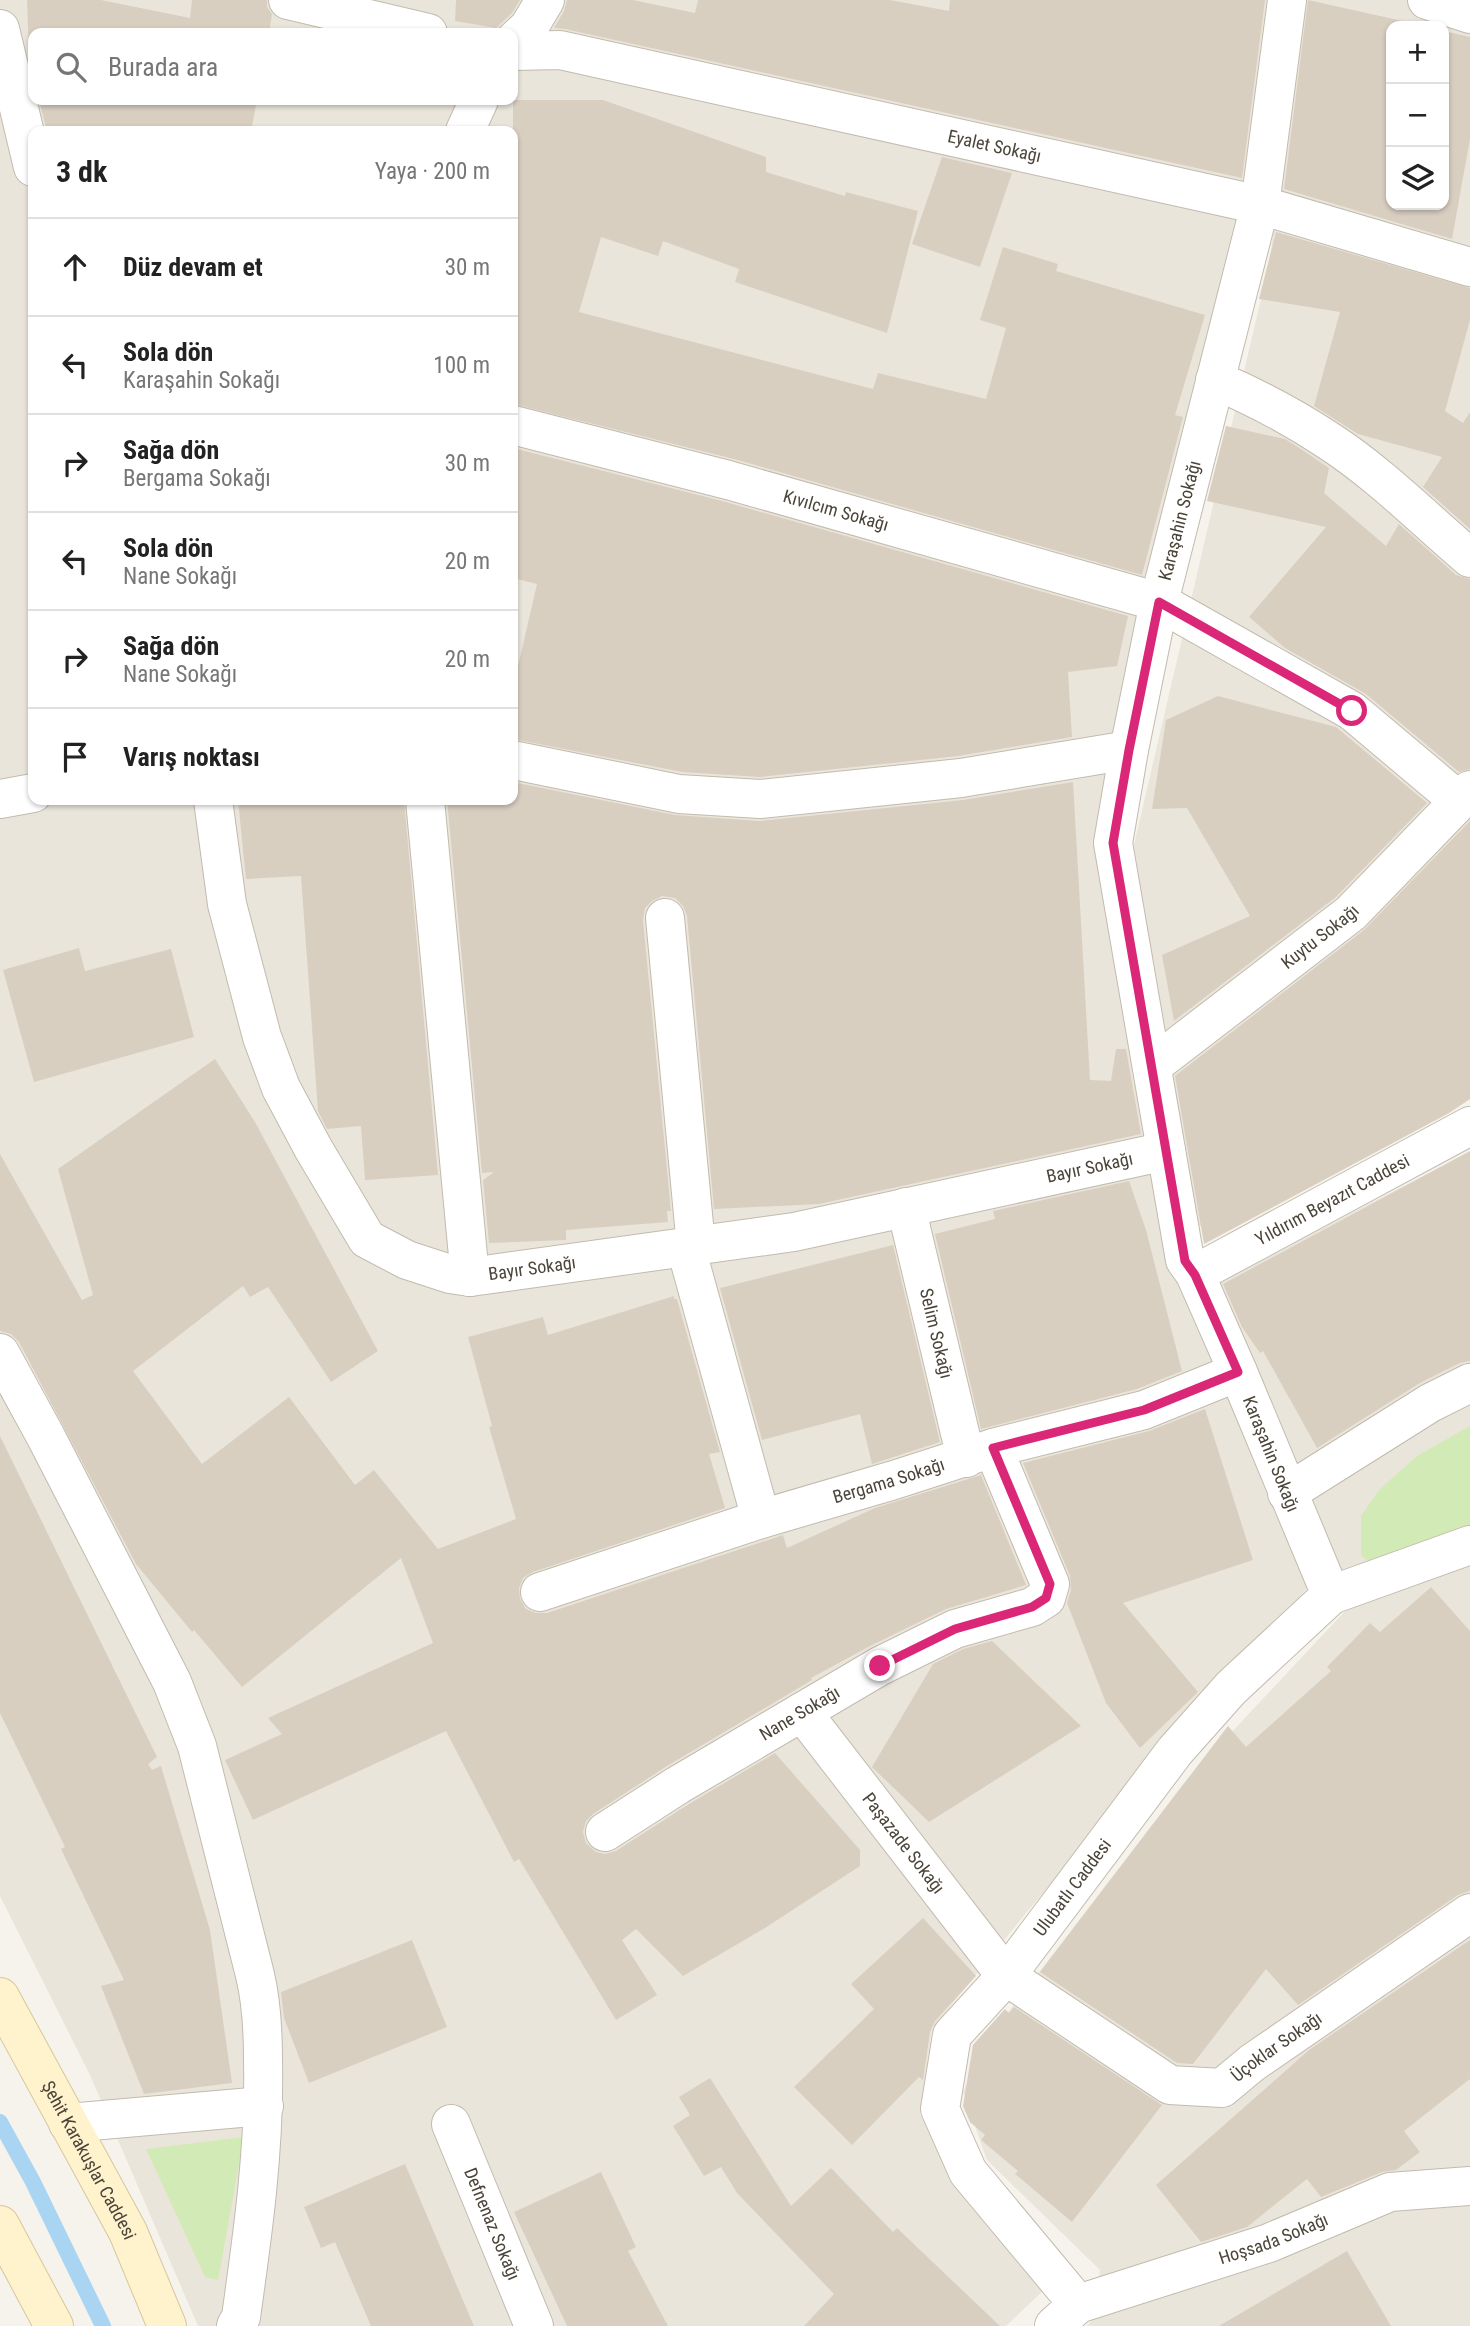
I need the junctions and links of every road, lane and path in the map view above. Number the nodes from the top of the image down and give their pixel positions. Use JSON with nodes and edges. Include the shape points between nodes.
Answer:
{"nodes":[{"id":1,"x":288,"y":0,"type":"edge"},
{"id":2,"x":545,"y":0,"type":"edge"},
{"id":3,"x":1287,"y":0,"type":"edge"},
{"id":4,"x":1427,"y":0,"type":"edge"},
{"id":5,"x":1470,"y":15,"type":"edge"},
{"id":6,"x":407,"y":28,"type":"edge"},
{"id":7,"x":0,"y":29,"type":"edge"},
{"id":8,"x":518,"y":37,"type":"edge"},
{"id":9,"x":518,"y":51,"type":"edge"},
{"id":10,"x":478,"y":105,"type":"edge"},
{"id":11,"x":467,"y":126,"type":"edge"},
{"id":12,"x":28,"y":146,"type":"edge"},
{"id":13,"x":1260,"y":205,"type":"junction"},
{"id":14,"x":1470,"y":267,"type":"edge"},
{"id":15,"x":1215,"y":380,"type":"junction"},
{"id":16,"x":518,"y":426,"type":"edge"},
{"id":17,"x":1470,"y":558,"type":"edge"},
{"id":18,"x":1159,"y":602,"type":"junction"},
{"id":19,"x":1129,"y":750,"type":"junction"},
{"id":20,"x":518,"y":761,"type":"edge"},
{"id":21,"x":28,"y":794,"type":"edge"},
{"id":22,"x":1464,"y":795,"type":"edge"},
{"id":23,"x":0,"y":799,"type":"edge"},
{"id":24,"x":214,"y":805,"type":"edge"},
{"id":25,"x":425,"y":805,"type":"edge"},
{"id":26,"x":665,"y":918,"type":"dead end"},
{"id":27,"x":1152,"y":1066,"type":"junction"},
{"id":28,"x":1470,"y":1126,"type":"edge"},
{"id":29,"x":1166,"y":1151,"type":"junction"},
{"id":30,"x":906,"y":1207,"type":"junction"},
{"id":31,"x":691,"y":1247,"type":"junction"},
{"id":32,"x":1195,"y":1275,"type":"junction"},
{"id":33,"x":470,"y":1277,"type":"junction"},
{"id":34,"x":0,"y":1353,"type":"edge"},
{"id":35,"x":1238,"y":1372,"type":"junction"},
{"id":36,"x":1470,"y":1384,"type":"edge"},
{"id":37,"x":980,"y":1453,"type":"junction"},
{"id":38,"x":1287,"y":1493,"type":"junction"},
{"id":39,"x":761,"y":1519,"type":"junction"},
{"id":40,"x":1470,"y":1545,"type":"edge"},
{"id":41,"x":540,"y":1592,"type":"dead end"},
{"id":42,"x":1331,"y":1595,"type":"junction"},
{"id":43,"x":802,"y":1712,"type":"junction"},
{"id":44,"x":605,"y":1832,"type":"dead end"},
{"id":45,"x":1470,"y":1913,"type":"edge"},
{"id":46,"x":1006,"y":1976,"type":"junction"},
{"id":47,"x":0,"y":1997,"type":"edge"},
{"id":48,"x":264,"y":2106,"type":"junction"},
{"id":49,"x":68,"y":2123,"type":"junction"},
{"id":50,"x":451,"y":2124,"type":"dead end"},
{"id":51,"x":1470,"y":2186,"type":"edge"},
{"id":52,"x":0,"y":2225,"type":"edge"},
{"id":53,"x":1066,"y":2315,"type":"edge"},
{"id":54,"x":54,"y":2326,"type":"edge"},
{"id":55,"x":167,"y":2326,"type":"edge"},
{"id":56,"x":236,"y":2326,"type":"edge"},
{"id":57,"x":534,"y":2326,"type":"edge"}],
"edges":[{"from":1,"to":6,"type":"street"},
{"from":2,"to":8,"type":"street"},
{"from":3,"to":13,"type":"street","name":"Karaşahin Sokağı"},
{"from":4,"to":5,"type":"street"},
{"from":7,"to":12,"type":"street"},
{"from":9,"to":13,"type":"street","name":"Eyalet Sokağı","via":[[560,50]]},
{"from":10,"to":11,"type":"street"},
{"from":13,"to":14,"type":"street","name":"Eyalet Sokağı"},
{"from":13,"to":15,"type":"street","name":"Karaşahin Sokağı"},
{"from":15,"to":17,"type":"street","via":[[1331,442]]},
{"from":15,"to":18,"type":"street","name":"Karaşahin Sokağı"},
{"from":16,"to":18,"type":"street","name":"Kıvılcım Sokağı","via":[[728,480]]},
{"from":18,"to":19,"type":"street","name":"Karaşahin Sokağı"},
{"from":18,"to":22,"type":"street","name":"Kıvılcım Sokağı","via":[[1352,711]]},
{"from":19,"to":20,"type":"street","via":[[961,778],[760,799],[679,794]]},
{"from":19,"to":27,"type":"street","name":"Karaşahin Sokağı","via":[[1113,843]]},
{"from":21,"to":23,"type":"street"},
{"from":22,"to":27,"type":"street","name":"Kuytu Sokağı","via":[[1351,913]]},
{"from":24,"to":33,"type":"street","name":"Bayır Sokağı","via":[[227,904],[262,1037],[300,1124],[368,1239],[407,1260]]},
{"from":25,"to":33,"type":"street"},
{"from":26,"to":31,"type":"street"},
{"from":27,"to":29,"type":"street","name":"Karaşahin Sokağı"},
{"from":28,"to":32,"type":"street","name":"Yıldırım Beyazıt Caddesi"},
{"from":29,"to":30,"type":"street","name":"Bayır Sokağı"},
{"from":29,"to":32,"type":"street","name":"Karaşahin Sokağı","via":[[1185,1261]]},
{"from":30,"to":31,"type":"street","name":"Bayır Sokağı","via":[[794,1232]]},
{"from":30,"to":37,"type":"street","name":"Selim Sokağı"},
{"from":31,"to":33,"type":"street","name":"Bayır Sokağı"},
{"from":31,"to":39,"type":"street"},
{"from":32,"to":35,"type":"street","name":"Karaşahin Sokağı"},
{"from":34,"to":48,"type":"street","via":[[165,1670],[197,1746],[262,2003]]},
{"from":35,"to":37,"type":"street","name":"Bergama Sokağı","via":[[1144,1410]]},
{"from":35,"to":38,"type":"street","name":"Karaşahin Sokağı"},
{"from":36,"to":38,"type":"street"},
{"from":37,"to":39,"type":"street","name":"Bergama Sokağı"},
{"from":37,"to":43,"type":"street","name":"Nane Sokağı","via":[[1050,1584],[1046,1598],[1032,1607],[955,1629]]},
{"from":38,"to":42,"type":"street","name":"Karaşahin Sokağı"},
{"from":39,"to":41,"type":"street","name":"Bergama Sokağı"},
{"from":40,"to":42,"type":"street","name":"Ulubatlı Caddesi"},
{"from":42,"to":46,"type":"street","name":"Ulubatlı Caddesi","via":[[1231,1688],[1175,1751]]},
{"from":43,"to":44,"type":"street","name":"Nane Sokağı"},
{"from":43,"to":46,"type":"street","name":"Paşazade Sokağı"},
{"from":45,"to":46,"type":"street","name":"Üçoklar Sokağı","via":[[1222,2088],[1170,2085]]},
{"from":46,"to":53,"type":"street","name":"Ulubatlı Caddesi","via":[[952,2035],[940,2109],[968,2172]]},
{"from":47,"to":49,"type":"main road","name":"Şehit Karakuşlar Caddesi"},
{"from":48,"to":49,"type":"street"},
{"from":48,"to":56,"type":"street","via":[[257,2209]]},
{"from":49,"to":55,"type":"main road","name":"Şehit Karakuşlar Caddesi","via":[[128,2232]]},
{"from":50,"to":57,"type":"street","name":"Defnenaz Sokağı"},
{"from":51,"to":53,"type":"street","name":"Hoşsada Sokağı","via":[[1390,2192],[1269,2244]]},
{"from":52,"to":54,"type":"main road"}]}
